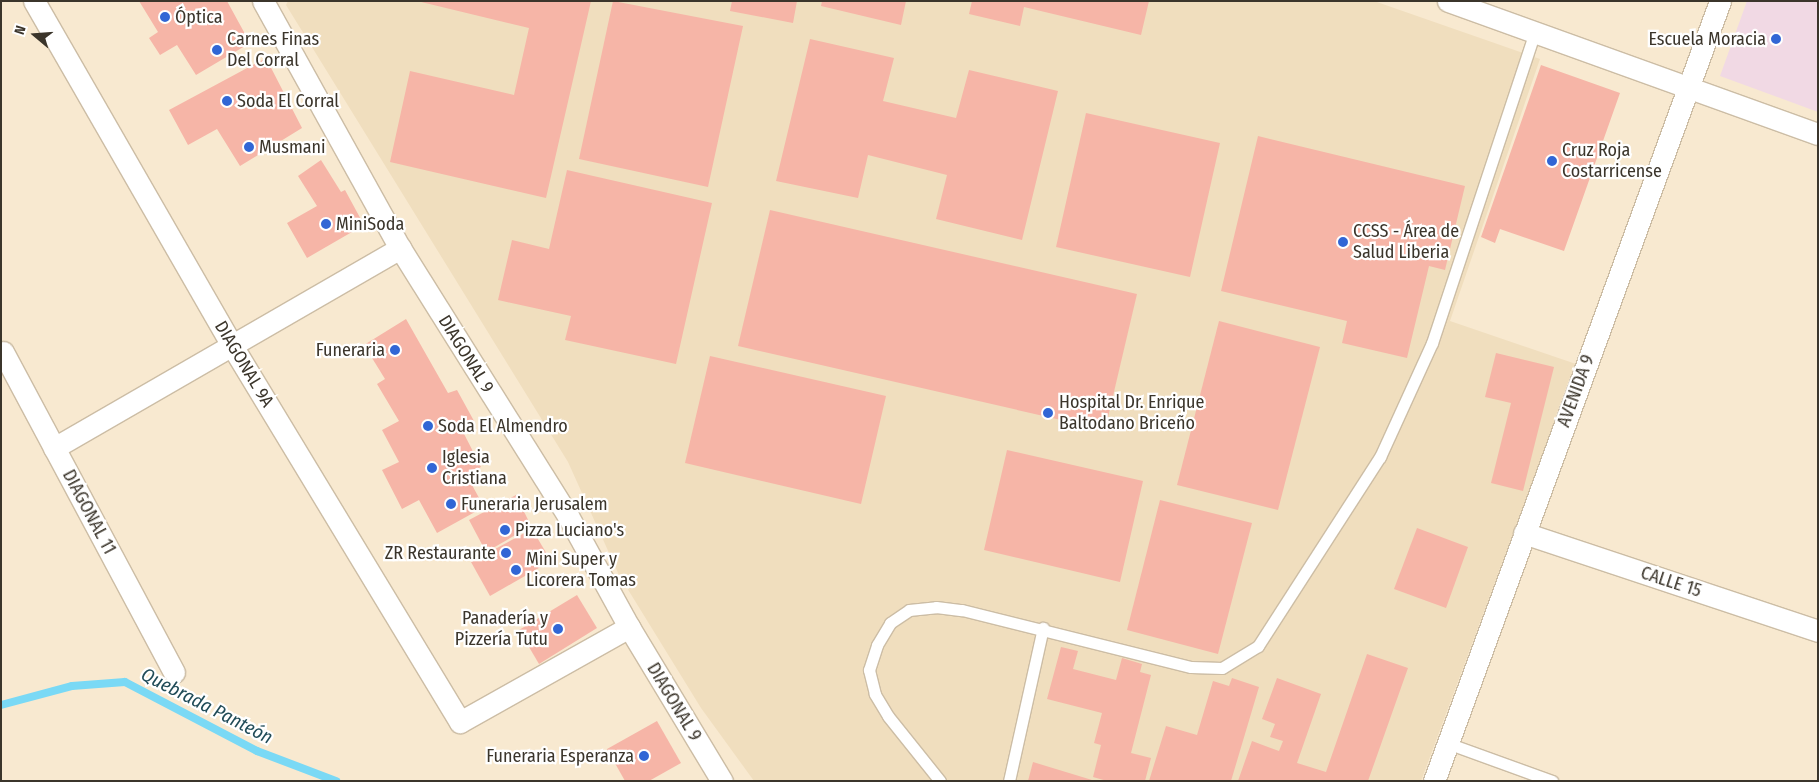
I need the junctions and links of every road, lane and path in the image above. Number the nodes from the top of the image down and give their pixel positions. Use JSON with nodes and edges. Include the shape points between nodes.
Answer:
{"nodes":[{"id":1,"x":34,"y":1,"type":"edge"},
{"id":2,"x":262,"y":1,"type":"edge"},
{"id":3,"x":1448,"y":1,"type":"edge"},
{"id":4,"x":1720,"y":1,"type":"edge"},
{"id":5,"x":1536,"y":32,"type":"junction"},
{"id":6,"x":1688,"y":88,"type":"junction"},
{"id":7,"x":1818,"y":134,"type":"edge"},
{"id":8,"x":400,"y":248,"type":"junction"},
{"id":9,"x":231,"y":344,"type":"junction"},
{"id":10,"x":4,"y":352,"type":"dead end"},
{"id":11,"x":54,"y":448,"type":"junction"},
{"id":12,"x":1524,"y":533,"type":"junction"},
{"id":13,"x":629,"y":627,"type":"junction"},
{"id":14,"x":1043,"y":628,"type":"junction"},
{"id":15,"x":1818,"y":631,"type":"edge"},
{"id":16,"x":174,"y":672,"type":"dead end"},
{"id":17,"x":1448,"y":743,"type":"junction"},
{"id":18,"x":722,"y":781,"type":"edge"},
{"id":19,"x":940,"y":781,"type":"edge"},
{"id":20,"x":1009,"y":781,"type":"edge"},
{"id":21,"x":1434,"y":781,"type":"edge"},
{"id":22,"x":1552,"y":781,"type":"edge"}],
"edges":[{"from":1,"to":9,"type":"street","name":"DIAGONAL 9A"},
{"from":2,"to":8,"type":"street","name":"DIAGONAL 9"},
{"from":3,"to":5,"type":"street"},
{"from":4,"to":6,"type":"street","name":"AVENIDA 9"},
{"from":5,"to":6,"type":"street"},
{"from":5,"to":14,"type":"lane","via":[[1432,343],[1380,457],[1258,646],[1222,668],[1191,667]]},
{"from":6,"to":7,"type":"street"},
{"from":6,"to":12,"type":"street","name":"AVENIDA 9"},
{"from":8,"to":9,"type":"street"},
{"from":8,"to":13,"type":"street","name":"DIAGONAL 9","via":[[568,516]]},
{"from":9,"to":11,"type":"street"},
{"from":9,"to":13,"type":"street","name":"DIAGONAL 9A","via":[[460,722]]},
{"from":10,"to":11,"type":"street","name":"DIAGONAL 11"},
{"from":11,"to":16,"type":"street","name":"DIAGONAL 11"},
{"from":12,"to":15,"type":"street","name":"CALLE 15"},
{"from":12,"to":17,"type":"street","name":"AVENIDA 9"},
{"from":13,"to":18,"type":"street","name":"DIAGONAL 9"},
{"from":14,"to":19,"type":"lane","via":[[936,607],[909,610],[890,623],[877,645],[870,670],[875,694],[888,716]]},
{"from":14,"to":20,"type":"lane"},
{"from":17,"to":21,"type":"street","name":"AVENIDA 9"},
{"from":17,"to":22,"type":"lane"}]}
